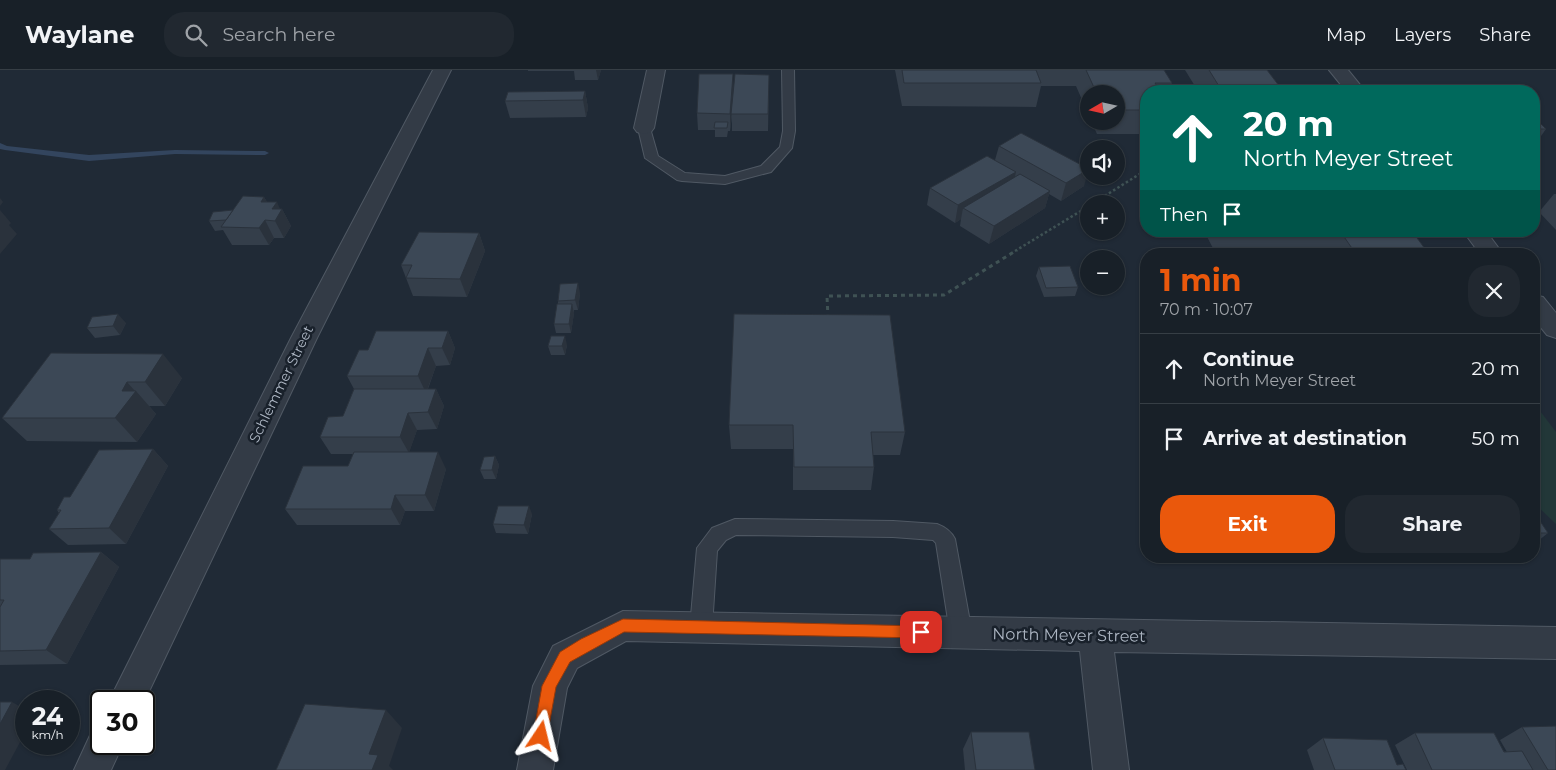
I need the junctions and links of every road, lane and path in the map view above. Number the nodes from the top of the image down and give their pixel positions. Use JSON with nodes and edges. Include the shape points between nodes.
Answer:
{"nodes":[{"id":1,"x":442,"y":70,"type":"edge"},
{"id":2,"x":656,"y":70,"type":"edge"},
{"id":3,"x":788,"y":70,"type":"edge"},
{"id":4,"x":1338,"y":70,"type":"edge"},
{"id":5,"x":1351,"y":85,"type":"edge"},
{"id":6,"x":644,"y":128,"type":"joint"},
{"id":7,"x":1140,"y":174,"type":"edge"},
{"id":8,"x":1106,"y":195,"type":"edge"},
{"id":9,"x":1080,"y":211,"type":"edge"},
{"id":10,"x":1479,"y":237,"type":"edge"},
{"id":11,"x":1487,"y":248,"type":"edge"},
{"id":12,"x":1556,"y":300,"type":"edge"},
{"id":13,"x":1540,"y":301,"type":"edge"},
{"id":14,"x":1540,"y":309,"type":"edge"},
{"id":15,"x":828,"y":322,"type":"edge"},
{"id":16,"x":1556,"y":329,"type":"edge"},
{"id":17,"x":701,"y":627,"type":"junction"},
{"id":18,"x":960,"y":633,"type":"junction"},
{"id":19,"x":1095,"y":636,"type":"junction"},
{"id":20,"x":1556,"y":643,"type":"edge"},
{"id":21,"x":131,"y":690,"type":"edge"},
{"id":22,"x":100,"y":755,"type":"edge"},
{"id":23,"x":92,"y":770,"type":"edge"},
{"id":24,"x":535,"y":770,"type":"edge"},
{"id":25,"x":1111,"y":770,"type":"edge"}],
"edges":[{"from":1,"to":21,"type":"street","name":"Schlemmer Street","via":[[296,353]]},
{"from":2,"to":6,"type":"street"},
{"from":3,"to":6,"type":"lane","via":[[789,131],[786,148],[766,170],[725,180],[682,177],[652,158]]},
{"from":4,"to":5,"type":"street"},
{"from":7,"to":8,"type":"path"},
{"from":9,"to":15,"type":"path","via":[[944,295],[827,296]]},
{"from":10,"to":11,"type":"street"},
{"from":12,"to":13,"type":"street"},
{"from":14,"to":16,"type":"street"},
{"from":17,"to":18,"type":"street","name":"North Meyer Street"},
{"from":17,"to":18,"type":"lane","via":[[707,548],[719,534],[735,527],[892,529],[937,532],[945,539]]},
{"from":17,"to":24,"type":"street","name":"North Meyer Street","via":[[623,626],[565,657],[550,686]]},
{"from":18,"to":19,"type":"street","name":"North Meyer Street"},
{"from":19,"to":20,"type":"street","name":"North Meyer Street"},
{"from":19,"to":25,"type":"street"},
{"from":22,"to":23,"type":"street"}]}
